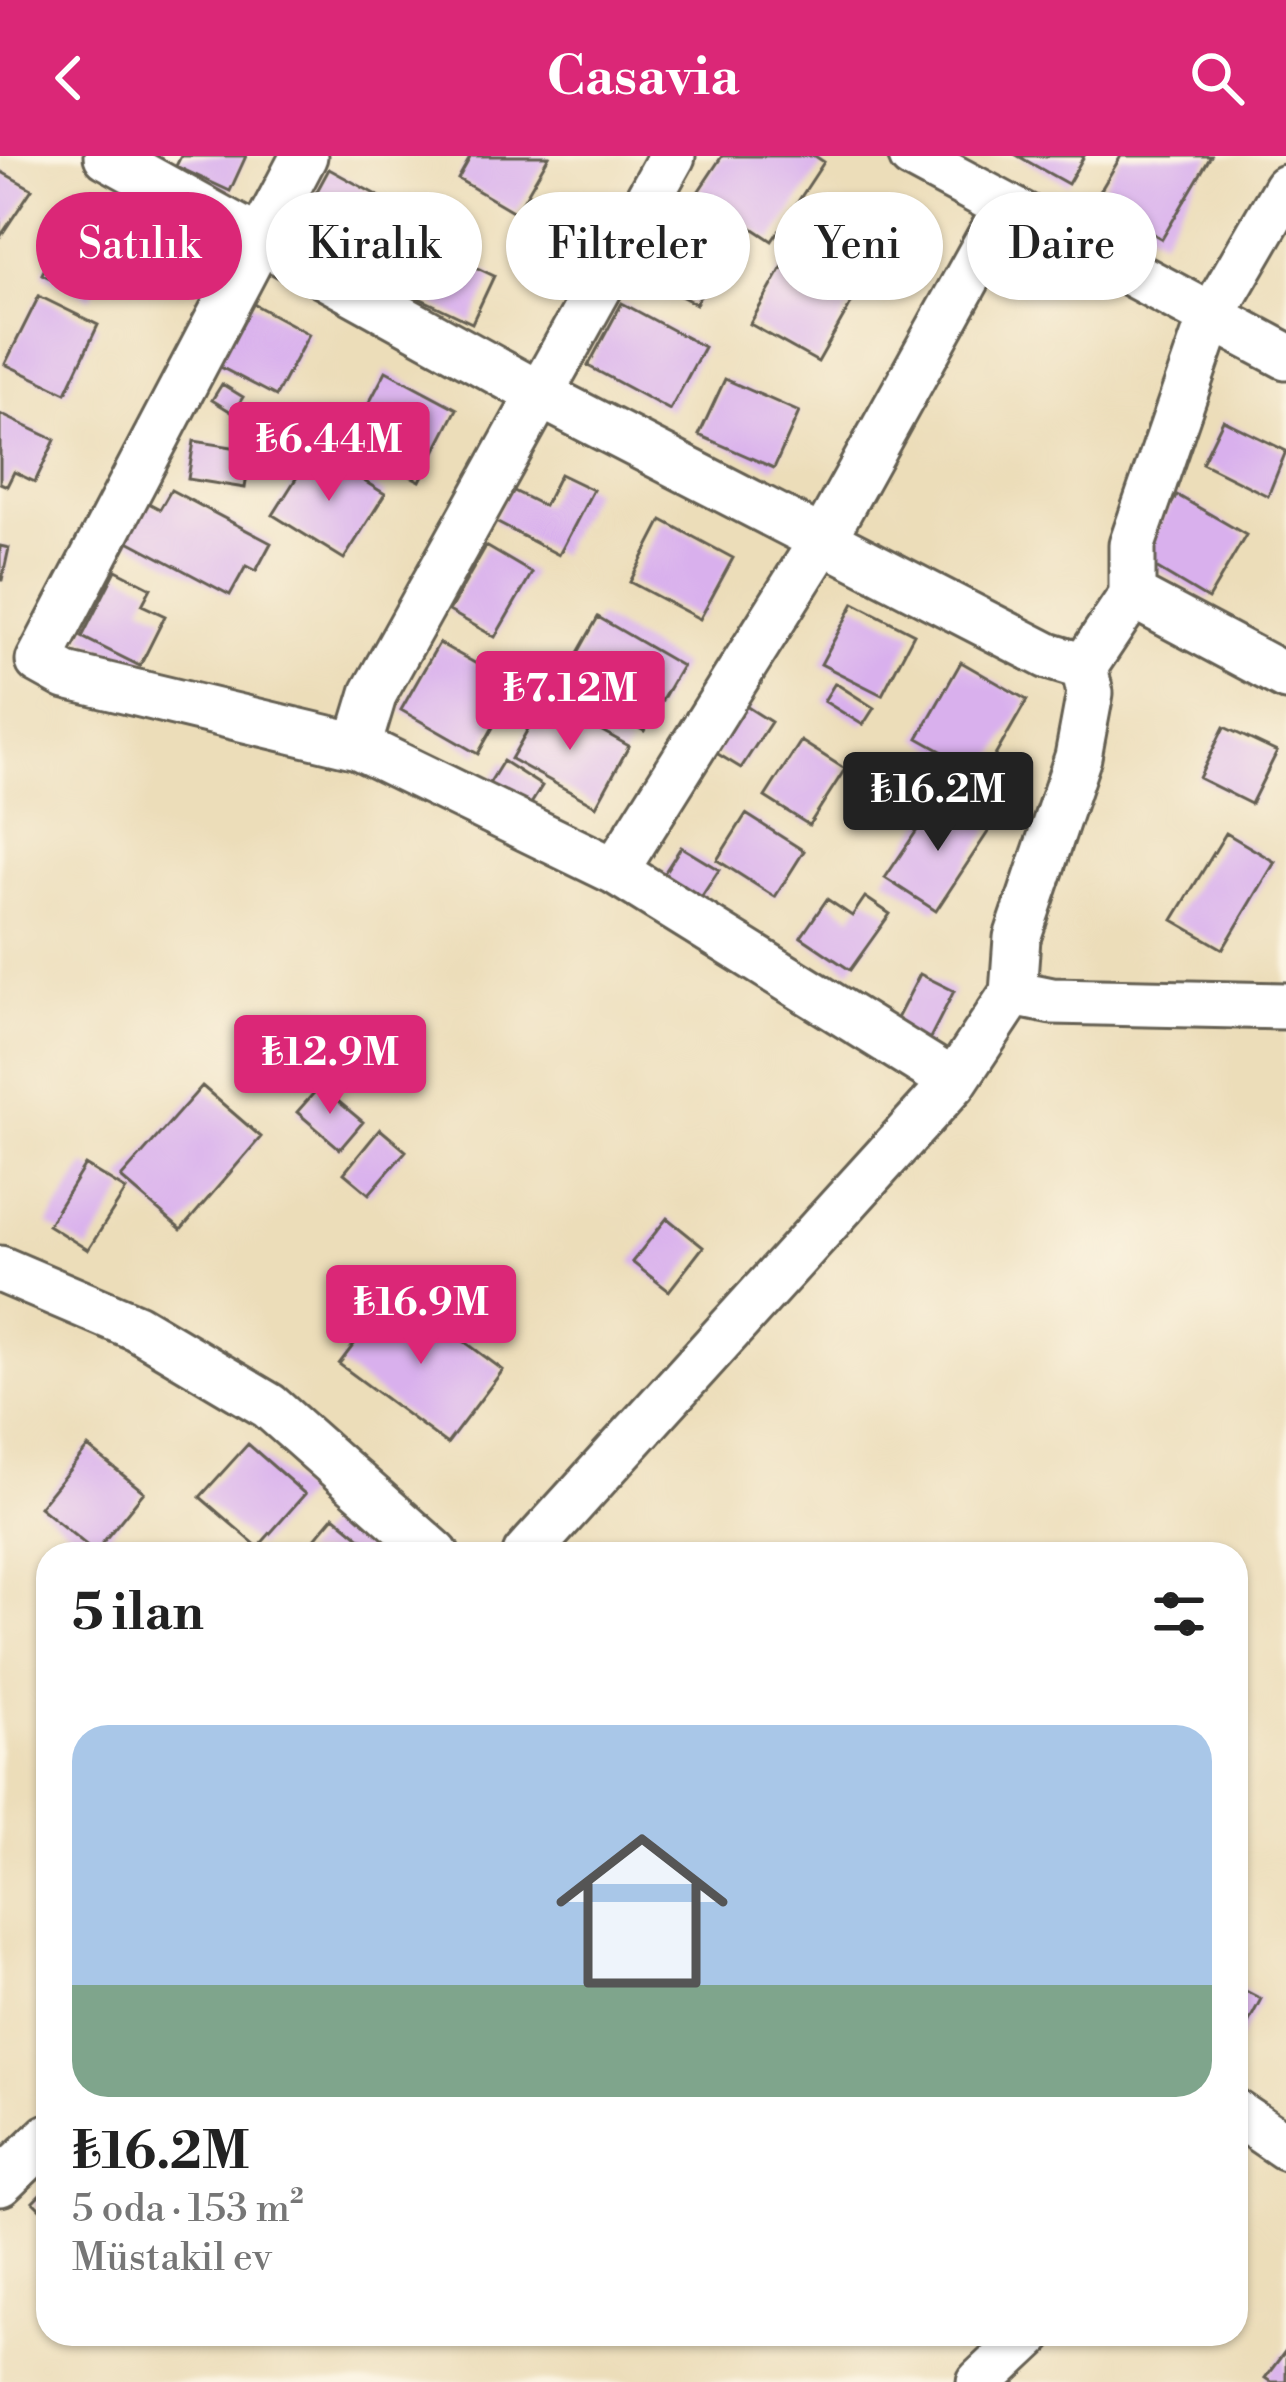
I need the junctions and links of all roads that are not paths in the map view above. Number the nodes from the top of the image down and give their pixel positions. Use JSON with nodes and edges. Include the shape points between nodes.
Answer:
{"nodes":[{"id":1,"x":107,"y":156,"type":"edge"},
{"id":2,"x":304,"y":156,"type":"edge"},
{"id":3,"x":671,"y":156,"type":"edge"},
{"id":4,"x":912,"y":156,"type":"edge"},
{"id":5,"x":1286,"y":188,"type":"edge"},
{"id":6,"x":973,"y":192,"type":"edge"},
{"id":7,"x":258,"y":240,"type":"junction"},
{"id":8,"x":967,"y":277,"type":"edge"},
{"id":9,"x":1157,"y":289,"type":"edge"},
{"id":10,"x":1211,"y":317,"type":"junction"},
{"id":11,"x":1286,"y":356,"type":"edge"},
{"id":12,"x":537,"y":393,"type":"junction"},
{"id":13,"x":822,"y":541,"type":"junction"},
{"id":14,"x":1132,"y":596,"type":"junction"},
{"id":15,"x":20,"y":658,"type":"edge"},
{"id":16,"x":1084,"y":668,"type":"junction"},
{"id":17,"x":1286,"y":676,"type":"edge"},
{"id":18,"x":358,"y":746,"type":"junction"},
{"id":19,"x":615,"y":872,"type":"junction"},
{"id":20,"x":1013,"y":993,"type":"junction"},
{"id":21,"x":1286,"y":1006,"type":"edge"},
{"id":22,"x":954,"y":1082,"type":"junction"},
{"id":23,"x":0,"y":1270,"type":"edge"},
{"id":24,"x":422,"y":1542,"type":"edge"},
{"id":25,"x":537,"y":1542,"type":"edge"},
{"id":26,"x":36,"y":2148,"type":"edge"},
{"id":27,"x":0,"y":2183,"type":"edge"},
{"id":28,"x":1018,"y":2346,"type":"edge"},
{"id":29,"x":980,"y":2382,"type":"edge"}],
"edges":[{"from":1,"to":7,"type":"street"},
{"from":2,"to":7,"type":"street"},
{"from":3,"to":12,"type":"street"},
{"from":4,"to":6,"type":"street"},
{"from":5,"to":10,"type":"street"},
{"from":7,"to":12,"type":"street"},
{"from":7,"to":15,"type":"street"},
{"from":8,"to":13,"type":"street"},
{"from":9,"to":10,"type":"street"},
{"from":10,"to":11,"type":"street"},
{"from":10,"to":14,"type":"street","via":[[1132,545]]},
{"from":12,"to":13,"type":"street"},
{"from":12,"to":18,"type":"street","via":[[374,693]]},
{"from":13,"to":16,"type":"street"},
{"from":13,"to":19,"type":"street"},
{"from":14,"to":16,"type":"street"},
{"from":14,"to":17,"type":"street"},
{"from":15,"to":18,"type":"street"},
{"from":16,"to":20,"type":"street","via":[[1090,693],[1078,757],[1017,938]]},
{"from":18,"to":19,"type":"street"},
{"from":19,"to":22,"type":"street"},
{"from":20,"to":21,"type":"street","via":[[1052,1001]]},
{"from":20,"to":22,"type":"street"},
{"from":22,"to":25,"type":"street"},
{"from":23,"to":24,"type":"street","via":[[136,1327],[269,1406]]},
{"from":26,"to":27,"type":"street"},
{"from":28,"to":29,"type":"street"}]}
